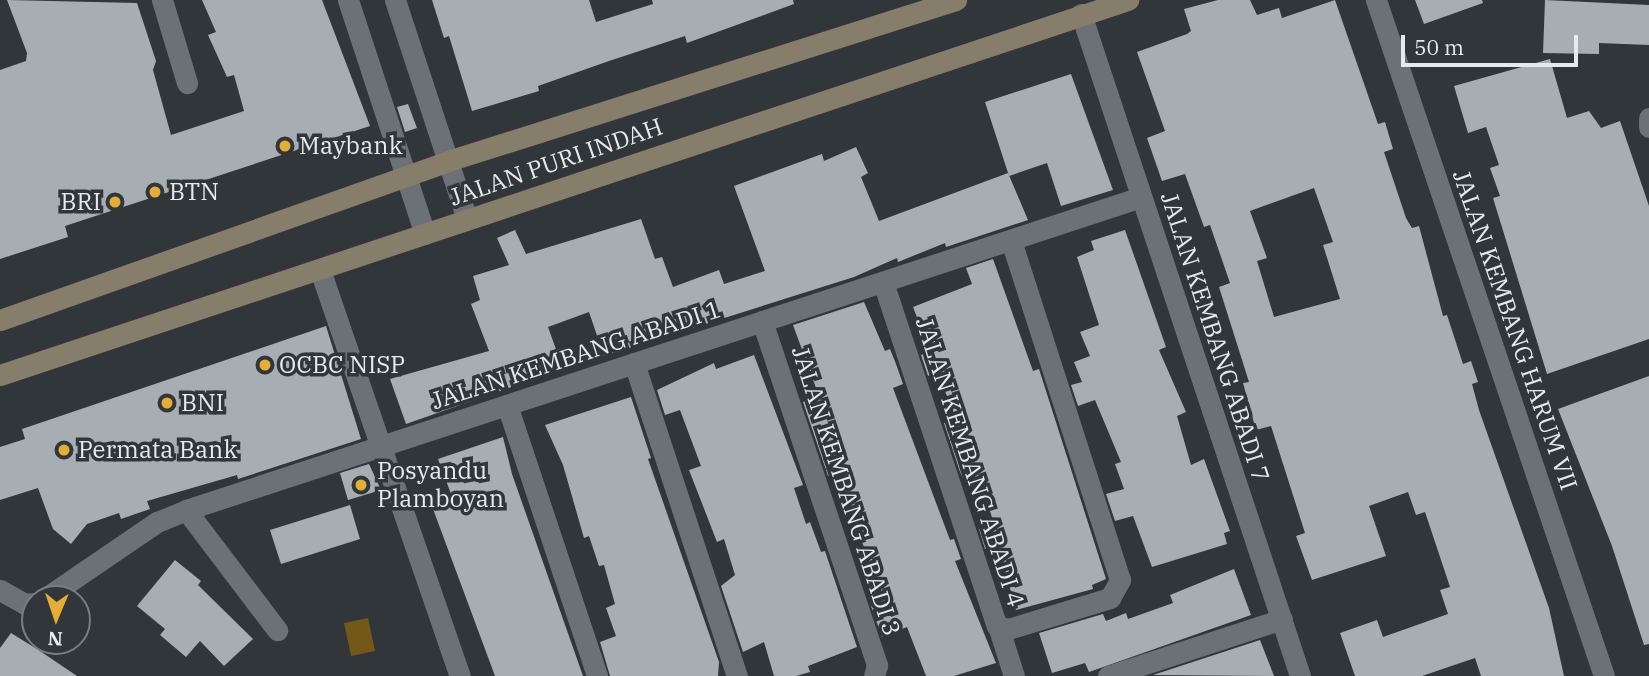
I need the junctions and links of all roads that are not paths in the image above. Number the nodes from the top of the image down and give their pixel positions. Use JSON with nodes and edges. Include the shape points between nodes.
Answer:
{"nodes":[{"id":1,"x":162,"y":0,"type":"edge"},
{"id":2,"x":348,"y":0,"type":"edge"},
{"id":3,"x":394,"y":0,"type":"edge"},
{"id":4,"x":956,"y":0,"type":"edge"},
{"id":5,"x":1128,"y":0,"type":"edge"},
{"id":6,"x":1376,"y":0,"type":"edge"},
{"id":7,"x":1081,"y":14,"type":"junction"},
{"id":8,"x":187,"y":83,"type":"dead end"},
{"id":9,"x":1649,"y":118,"type":"edge"},
{"id":10,"x":1649,"y":127,"type":"edge"},
{"id":11,"x":448,"y":161,"type":"junction"},
{"id":12,"x":405,"y":175,"type":"junction"},
{"id":13,"x":1141,"y":197,"type":"junction"},
{"id":14,"x":467,"y":219,"type":"junction"},
{"id":15,"x":425,"y":234,"type":"junction"},
{"id":16,"x":1011,"y":240,"type":"junction"},
{"id":17,"x":320,"y":270,"type":"junction"},
{"id":18,"x":883,"y":282,"type":"junction"},
{"id":19,"x":0,"y":320,"type":"edge"},
{"id":20,"x":762,"y":321,"type":"junction"},
{"id":21,"x":634,"y":363,"type":"junction"},
{"id":22,"x":0,"y":375,"type":"edge"},
{"id":23,"x":506,"y":405,"type":"junction"},
{"id":24,"x":383,"y":446,"type":"junction"},
{"id":25,"x":186,"y":510,"type":"junction"},
{"id":26,"x":65,"y":585,"type":"edge"},
{"id":27,"x":0,"y":590,"type":"edge"},
{"id":28,"x":21,"y":602,"type":"edge"},
{"id":29,"x":1282,"y":619,"type":"junction"},
{"id":30,"x":999,"y":629,"type":"junction"},
{"id":31,"x":277,"y":630,"type":"dead end"},
{"id":32,"x":876,"y":675,"type":"edge"},
{"id":33,"x":460,"y":676,"type":"edge"},
{"id":34,"x":597,"y":676,"type":"edge"},
{"id":35,"x":737,"y":676,"type":"edge"},
{"id":36,"x":1014,"y":676,"type":"edge"},
{"id":37,"x":1108,"y":676,"type":"edge"},
{"id":38,"x":1300,"y":676,"type":"edge"},
{"id":39,"x":1604,"y":676,"type":"edge"}],
"edges":[{"from":1,"to":8,"type":"street"},
{"from":2,"to":12,"type":"street"},
{"from":3,"to":11,"type":"street"},
{"from":4,"to":11,"type":"main road","name":"JALAN PURI INDAH"},
{"from":5,"to":7,"type":"main road","name":"JALAN PURI INDAH"},
{"from":6,"to":39,"type":"street","name":"JALAN KEMBANG HARUM VII"},
{"from":7,"to":13,"type":"street","name":"JALAN KEMBANG ABADI 7"},
{"from":7,"to":14,"type":"main road","name":"JALAN PURI INDAH"},
{"from":9,"to":10,"type":"street"},
{"from":11,"to":12,"type":"main road","name":"JALAN PURI INDAH"},
{"from":11,"to":14,"type":"street"},
{"from":12,"to":15,"type":"street"},
{"from":12,"to":19,"type":"main road","name":"JALAN PURI INDAH"},
{"from":13,"to":16,"type":"street","name":"JALAN KEMBANG ABADI 1"},
{"from":13,"to":29,"type":"street","name":"JALAN KEMBANG ABADI 7"},
{"from":14,"to":15,"type":"main road","name":"JALAN PURI INDAH"},
{"from":15,"to":17,"type":"main road","name":"JALAN PURI INDAH"},
{"from":16,"to":18,"type":"street","name":"JALAN KEMBANG ABADI 1"},
{"from":16,"to":30,"type":"street","name":"JALAN KEMBANG ABADI 4","via":[[1120,580],[1110,598]]},
{"from":17,"to":22,"type":"main road","name":"JALAN PURI INDAH"},
{"from":17,"to":24,"type":"street"},
{"from":18,"to":20,"type":"street","name":"JALAN KEMBANG ABADI 1"},
{"from":18,"to":30,"type":"street","name":"JALAN KEMBANG ABADI 4"},
{"from":20,"to":21,"type":"street","name":"JALAN KEMBANG ABADI 1"},
{"from":20,"to":32,"type":"street","name":"JALAN KEMBANG ABADI 3"},
{"from":21,"to":23,"type":"street","name":"JALAN KEMBANG ABADI 1"},
{"from":21,"to":35,"type":"street"},
{"from":23,"to":24,"type":"street","name":"JALAN KEMBANG ABADI 1"},
{"from":23,"to":34,"type":"street"},
{"from":24,"to":25,"type":"street","name":"JALAN KEMBANG ABADI 1"},
{"from":24,"to":33,"type":"street"},
{"from":25,"to":26,"type":"street","name":"JALAN KEMBANG ABADI 1","via":[[157,522]]},
{"from":25,"to":31,"type":"street"},
{"from":27,"to":28,"type":"street"},
{"from":29,"to":37,"type":"street"},
{"from":29,"to":38,"type":"street","name":"JALAN KEMBANG ABADI 7"},
{"from":30,"to":36,"type":"street"}]}
